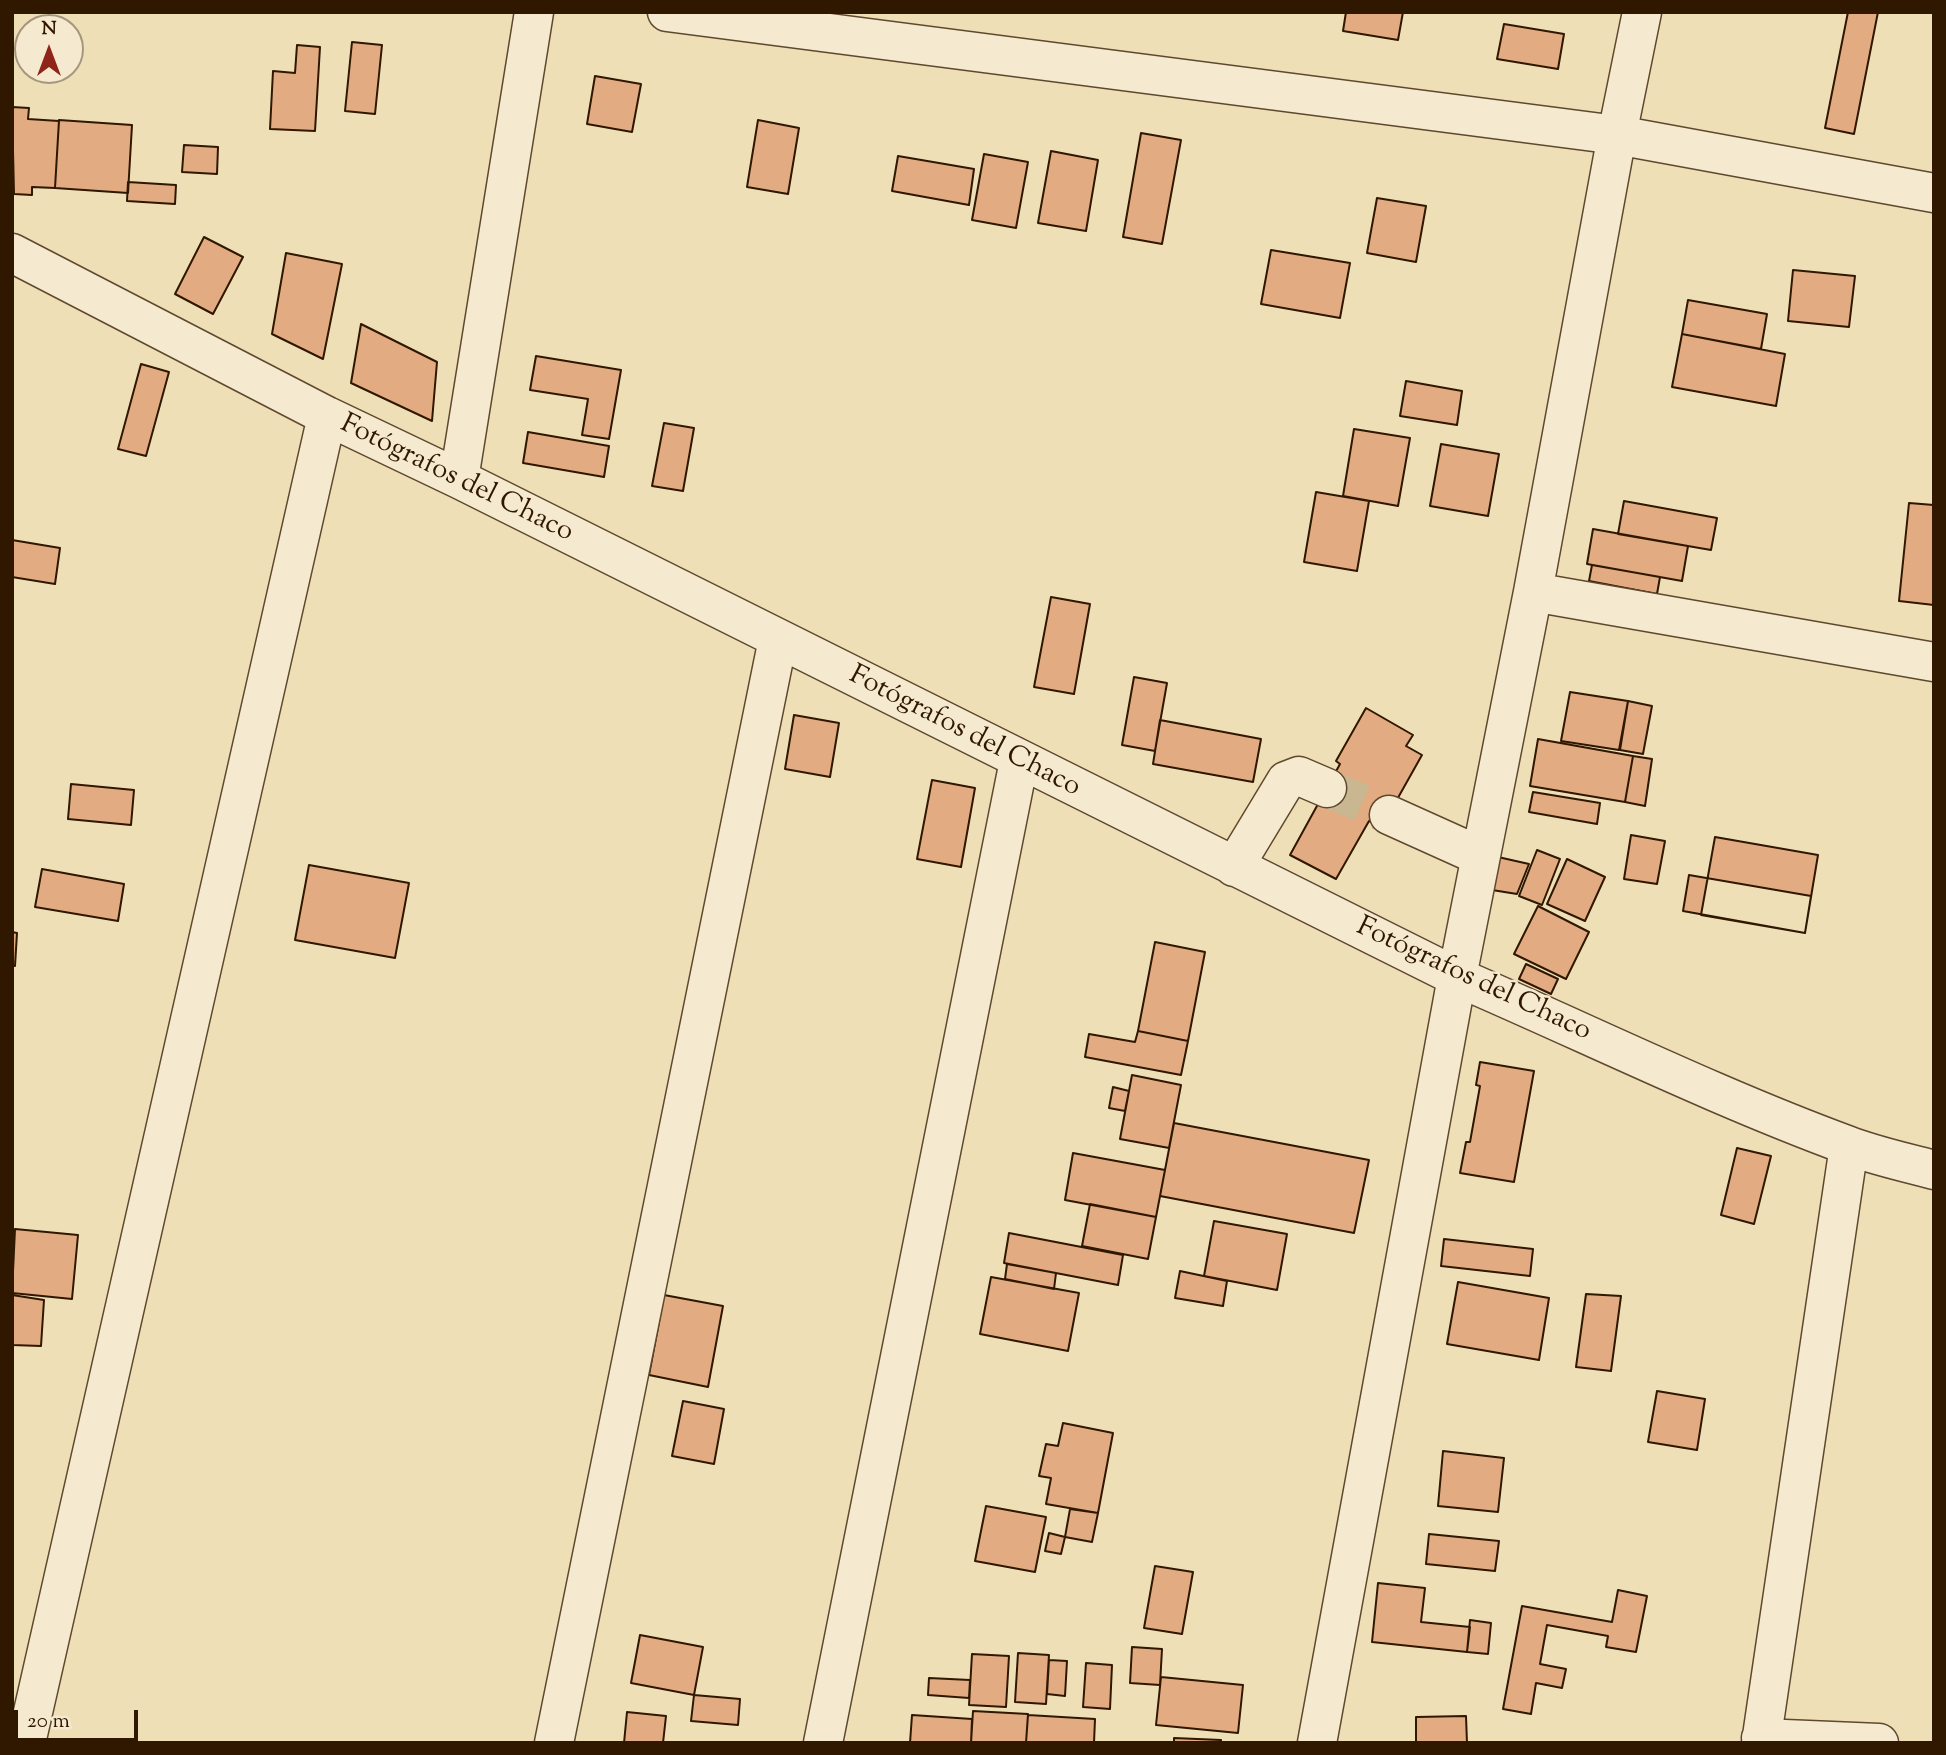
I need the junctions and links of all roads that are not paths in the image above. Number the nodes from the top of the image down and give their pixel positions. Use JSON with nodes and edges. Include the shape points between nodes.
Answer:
{"nodes":[{"id":1,"x":534,"y":12,"type":"edge"},
{"id":2,"x":667,"y":12,"type":"edge"},
{"id":3,"x":1642,"y":12,"type":"edge"},
{"id":4,"x":1617,"y":135,"type":"junction"},
{"id":5,"x":1934,"y":193,"type":"edge"},
{"id":6,"x":12,"y":253,"type":"edge"},
{"id":7,"x":327,"y":416,"type":"junction"},
{"id":8,"x":459,"y":479,"type":"junction"},
{"id":9,"x":1533,"y":592,"type":"junction"},
{"id":10,"x":778,"y":639,"type":"junction"},
{"id":11,"x":1934,"y":662,"type":"edge"},
{"id":12,"x":1019,"y":761,"type":"junction"},
{"id":13,"x":1327,"y":788,"type":"tunnel mouth"},
{"id":14,"x":1389,"y":814,"type":"tunnel mouth"},
{"id":15,"x":1480,"y":856,"type":"junction"},
{"id":16,"x":1234,"y":867,"type":"junction"},
{"id":17,"x":1457,"y":977,"type":"junction"},
{"id":18,"x":1849,"y":1146,"type":"junction"},
{"id":19,"x":1934,"y":1170,"type":"edge"},
{"id":20,"x":1761,"y":1741,"type":"edge"},
{"id":21,"x":26,"y":1743,"type":"edge"},
{"id":22,"x":554,"y":1743,"type":"edge"},
{"id":23,"x":823,"y":1743,"type":"edge"},
{"id":24,"x":1317,"y":1743,"type":"edge"},
{"id":25,"x":1879,"y":1743,"type":"edge"}],
"edges":[{"from":1,"to":8,"type":"street"},
{"from":2,"to":4,"type":"street"},
{"from":3,"to":4,"type":"street"},
{"from":4,"to":5,"type":"street"},
{"from":4,"to":9,"type":"street"},
{"from":6,"to":7,"type":"street","name":"Fotógrafos del Chaco"},
{"from":7,"to":8,"type":"street","name":"Fotógrafos del Chaco"},
{"from":7,"to":21,"type":"street"},
{"from":8,"to":10,"type":"street","name":"Fotógrafos del Chaco"},
{"from":9,"to":11,"type":"street"},
{"from":9,"to":15,"type":"street"},
{"from":10,"to":12,"type":"street","name":"Fotógrafos del Chaco"},
{"from":10,"to":22,"type":"street"},
{"from":12,"to":16,"type":"street","name":"Fotógrafos del Chaco"},
{"from":12,"to":23,"type":"street"},
{"from":13,"to":16,"type":"street","via":[[1299,776],[1286,781]]},
{"from":14,"to":15,"type":"street"},
{"from":15,"to":17,"type":"street"},
{"from":16,"to":17,"type":"street","name":"Fotógrafos del Chaco"},
{"from":17,"to":18,"type":"street","name":"Fotógrafos del Chaco","via":[[1695,1084]]},
{"from":17,"to":24,"type":"street"},
{"from":18,"to":19,"type":"street","name":"Fotógrafos del Chaco"},
{"from":18,"to":20,"type":"street"},
{"from":20,"to":25,"type":"street"}]}
